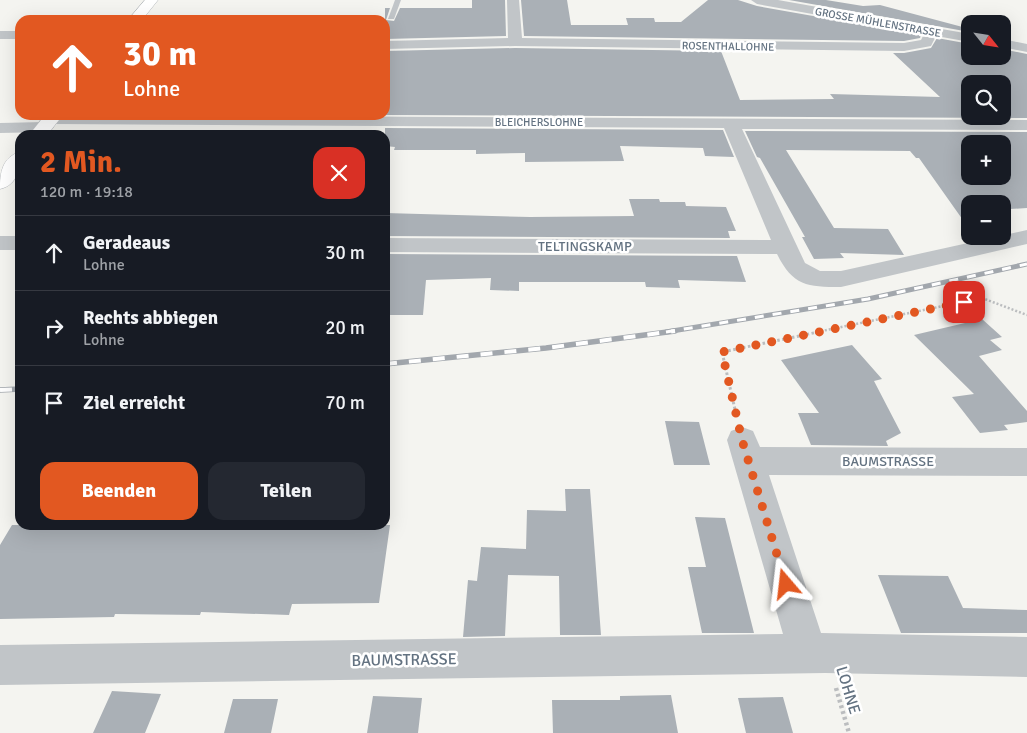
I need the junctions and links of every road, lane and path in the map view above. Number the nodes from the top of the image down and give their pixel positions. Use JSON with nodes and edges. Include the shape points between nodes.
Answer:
{"nodes":[{"id":1,"x":152,"y":0,"type":"edge"},
{"id":2,"x":398,"y":0,"type":"edge"},
{"id":3,"x":512,"y":0,"type":"edge"},
{"id":4,"x":757,"y":0,"type":"edge"},
{"id":5,"x":139,"y":15,"type":"edge"},
{"id":6,"x":391,"y":17,"type":"dead end"},
{"id":7,"x":932,"y":31,"type":"junction"},
{"id":8,"x":15,"y":35,"type":"edge"},
{"id":9,"x":0,"y":36,"type":"edge"},
{"id":10,"x":961,"y":36,"type":"edge"},
{"id":11,"x":515,"y":42,"type":"junction"},
{"id":12,"x":390,"y":44,"type":"edge"},
{"id":13,"x":1011,"y":45,"type":"edge"},
{"id":14,"x":1027,"y":48,"type":"edge"},
{"id":15,"x":47,"y":124,"type":"edge"},
{"id":16,"x":731,"y":124,"type":"junction"},
{"id":17,"x":1027,"y":125,"type":"edge"},
{"id":18,"x":0,"y":128,"type":"edge"},
{"id":19,"x":15,"y":164,"type":"edge"},
{"id":20,"x":0,"y":183,"type":"edge"},
{"id":21,"x":1027,"y":237,"type":"edge"},
{"id":22,"x":0,"y":243,"type":"edge"},
{"id":23,"x":15,"y":243,"type":"edge"},
{"id":24,"x":390,"y":245,"type":"edge"},
{"id":25,"x":785,"y":247,"type":"junction"},
{"id":26,"x":1027,"y":315,"type":"edge"},
{"id":27,"x":745,"y":450,"type":"junction"},
{"id":28,"x":1027,"y":462,"type":"edge"},
{"id":29,"x":817,"y":654,"type":"junction"},
{"id":30,"x":1027,"y":657,"type":"edge"},
{"id":31,"x":0,"y":664,"type":"edge"},
{"id":32,"x":849,"y":733,"type":"edge"}],
"edges":[{"from":1,"to":5,"type":"street"},
{"from":2,"to":6,"type":"lane"},
{"from":3,"to":11,"type":"street"},
{"from":4,"to":7,"type":"street","name":"GROSSE MÜHLENSTRASSE"},
{"from":7,"to":10,"type":"street","name":"GROSSE MÜHLENSTRASSE"},
{"from":7,"to":11,"type":"street","name":"ROSENTHALLOHNE","via":[[926,43],[904,47]]},
{"from":8,"to":9,"type":"street"},
{"from":11,"to":12,"type":"street","name":"ROSENTHALLOHNE"},
{"from":13,"to":14,"type":"street"},
{"from":15,"to":16,"type":"street","name":"BLEICHERSLOHNE"},
{"from":15,"to":18,"type":"street","name":"BLEICHERSLOHNE"},
{"from":16,"to":17,"type":"street","name":"BLEICHERSLOHNE"},
{"from":16,"to":25,"type":"street"},
{"from":19,"to":20,"type":"street"},
{"from":21,"to":25,"type":"street","via":[[841,279],[816,279],[796,268]]},
{"from":22,"to":23,"type":"street"},
{"from":24,"to":25,"type":"street","name":"TELTINGSKAMP"},
{"from":26,"to":27,"type":"path","via":[[982,298],[722,352]]},
{"from":27,"to":28,"type":"street","name":"BAUMSTRASSE"},
{"from":27,"to":29,"type":"street"},
{"from":29,"to":30,"type":"street","name":"BAUMSTRASSE"},
{"from":29,"to":31,"type":"street","name":"BAUMSTRASSE"},
{"from":29,"to":32,"type":"path","name":"LOHNE"}]}
